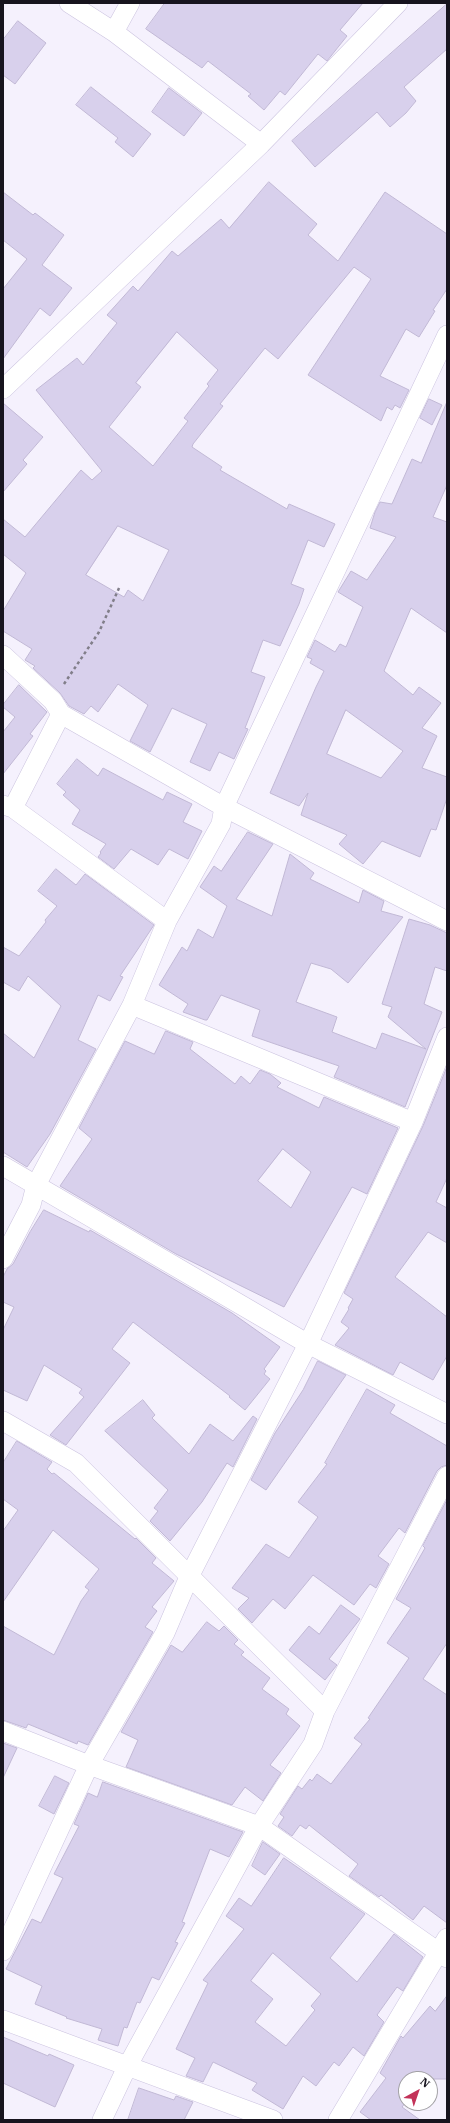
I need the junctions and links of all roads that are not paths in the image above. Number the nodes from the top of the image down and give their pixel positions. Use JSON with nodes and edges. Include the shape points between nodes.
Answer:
{"nodes":[{"id":1,"x":69,"y":3,"type":"edge"},
{"id":2,"x":130,"y":3,"type":"edge"},
{"id":3,"x":398,"y":3,"type":"edge"},
{"id":4,"x":114,"y":32,"type":"junction"},
{"id":5,"x":261,"y":144,"type":"junction"},
{"id":6,"x":447,"y":335,"type":"edge"},
{"id":7,"x":3,"y":389,"type":"edge"},
{"id":8,"x":3,"y":655,"type":"edge"},
{"id":9,"x":57,"y":708,"type":"junction"},
{"id":10,"x":8,"y":806,"type":"edge"},
{"id":11,"x":224,"y":807,"type":"junction"},
{"id":12,"x":167,"y":921,"type":"junction"},
{"id":13,"x":447,"y":921,"type":"edge"},
{"id":14,"x":132,"y":1005,"type":"junction"},
{"id":15,"x":447,"y":1037,"type":"edge"},
{"id":16,"x":413,"y":1122,"type":"junction"},
{"id":17,"x":3,"y":1166,"type":"edge"},
{"id":18,"x":36,"y":1185,"type":"junction"},
{"id":19,"x":3,"y":1259,"type":"edge"},
{"id":20,"x":308,"y":1344,"type":"junction"},
{"id":21,"x":447,"y":1414,"type":"edge"},
{"id":22,"x":3,"y":1421,"type":"edge"},
{"id":23,"x":447,"y":1476,"type":"edge"},
{"id":24,"x":189,"y":1577,"type":"junction"},
{"id":25,"x":325,"y":1711,"type":"junction"},
{"id":26,"x":3,"y":1731,"type":"edge"},
{"id":27,"x":89,"y":1765,"type":"junction"},
{"id":28,"x":259,"y":1826,"type":"junction"},
{"id":29,"x":444,"y":1950,"type":"edge"},
{"id":30,"x":3,"y":1951,"type":"edge"},
{"id":31,"x":3,"y":2020,"type":"edge"},
{"id":32,"x":127,"y":2067,"type":"junction"},
{"id":33,"x":102,"y":2120,"type":"edge"},
{"id":34,"x":273,"y":2120,"type":"edge"},
{"id":35,"x":338,"y":2120,"type":"edge"}],
"edges":[{"from":1,"to":4,"type":"street"},
{"from":2,"to":4,"type":"street"},
{"from":3,"to":5,"type":"street"},
{"from":4,"to":5,"type":"street"},
{"from":5,"to":7,"type":"street"},
{"from":6,"to":11,"type":"street"},
{"from":8,"to":9,"type":"street"},
{"from":9,"to":10,"type":"street"},
{"from":9,"to":11,"type":"street"},
{"from":10,"to":12,"type":"street"},
{"from":11,"to":12,"type":"street","via":[[221,824]]},
{"from":11,"to":13,"type":"street"},
{"from":12,"to":14,"type":"street"},
{"from":14,"to":16,"type":"street"},
{"from":14,"to":18,"type":"street"},
{"from":15,"to":16,"type":"street"},
{"from":16,"to":20,"type":"street"},
{"from":17,"to":18,"type":"street"},
{"from":18,"to":19,"type":"street","via":[[31,1205]]},
{"from":18,"to":20,"type":"street"},
{"from":20,"to":21,"type":"street"},
{"from":20,"to":24,"type":"street"},
{"from":22,"to":24,"type":"street","via":[[76,1463]]},
{"from":23,"to":25,"type":"street"},
{"from":24,"to":25,"type":"street"},
{"from":24,"to":27,"type":"street","via":[[165,1634]]},
{"from":25,"to":28,"type":"street","via":[[313,1744]]},
{"from":26,"to":27,"type":"street"},
{"from":27,"to":28,"type":"street"},
{"from":27,"to":30,"type":"street"},
{"from":28,"to":29,"type":"street"},
{"from":28,"to":32,"type":"street"},
{"from":29,"to":35,"type":"street"},
{"from":31,"to":32,"type":"street"},
{"from":32,"to":33,"type":"street"},
{"from":32,"to":34,"type":"street"}]}
